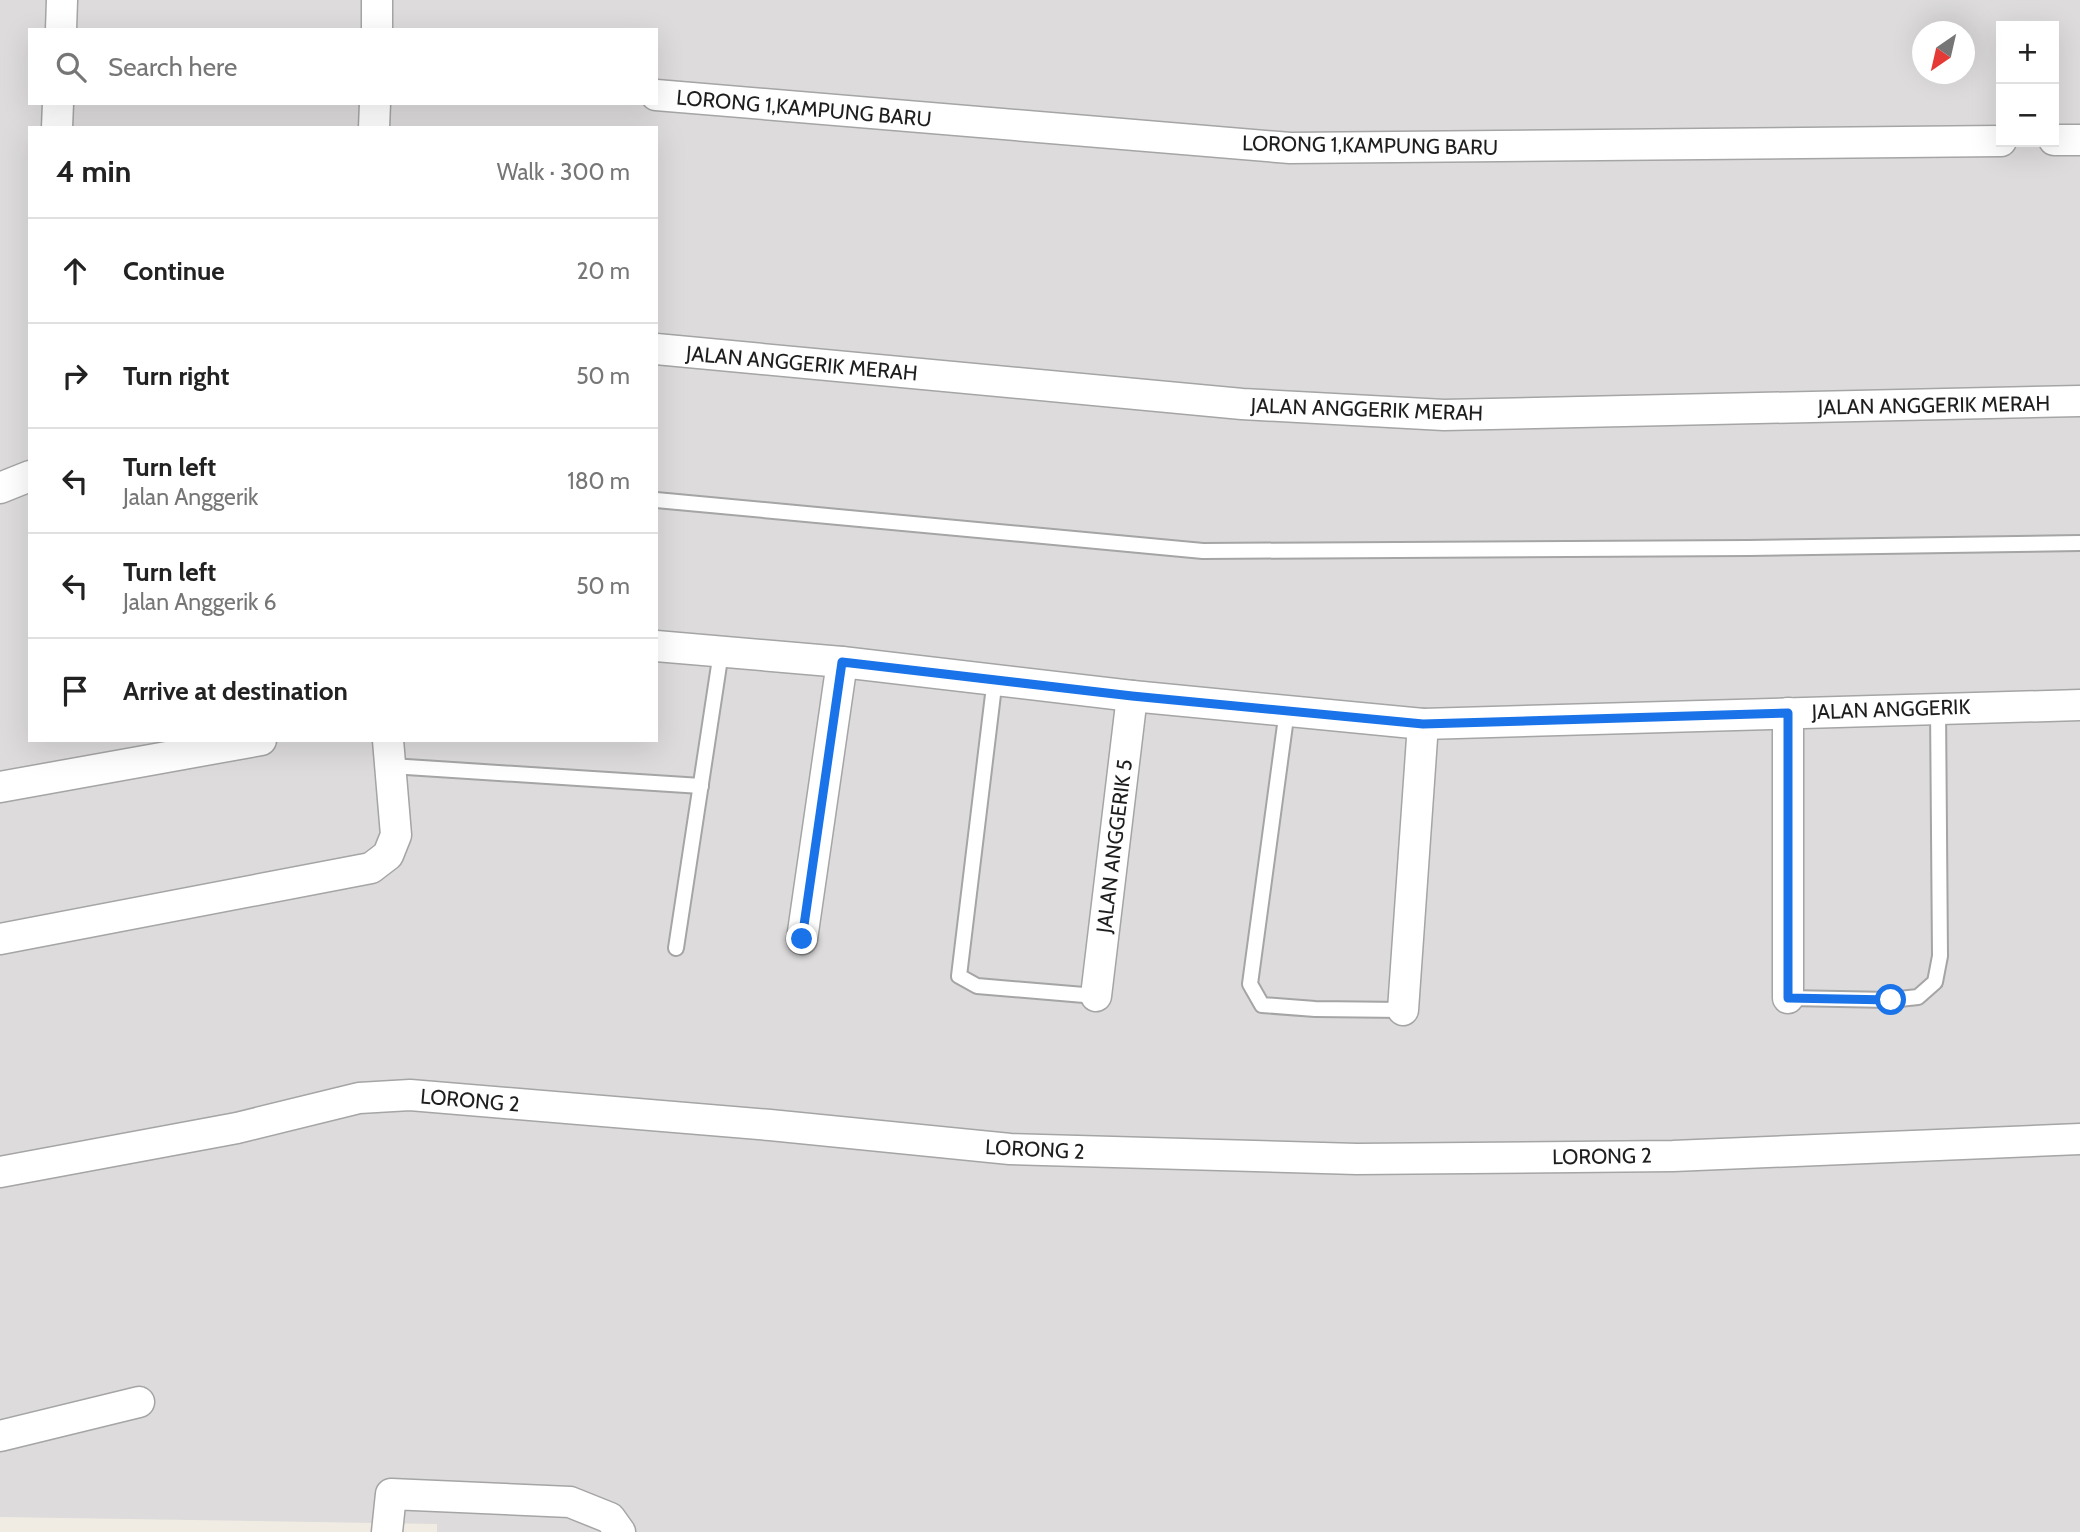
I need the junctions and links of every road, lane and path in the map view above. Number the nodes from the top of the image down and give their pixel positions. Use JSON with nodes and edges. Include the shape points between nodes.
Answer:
{"nodes":[{"id":1,"x":62,"y":0,"type":"edge"},
{"id":2,"x":377,"y":0,"type":"edge"},
{"id":3,"x":61,"y":28,"type":"edge"},
{"id":4,"x":377,"y":28,"type":"edge"},
{"id":5,"x":658,"y":95,"type":"edge"},
{"id":6,"x":58,"y":105,"type":"edge"},
{"id":7,"x":375,"y":105,"type":"edge"},
{"id":8,"x":57,"y":126,"type":"edge"},
{"id":9,"x":374,"y":126,"type":"edge"},
{"id":10,"x":2059,"y":140,"type":"edge"},
{"id":11,"x":2080,"y":140,"type":"edge"},
{"id":12,"x":1996,"y":141,"type":"edge"},
{"id":13,"x":658,"y":349,"type":"edge"},
{"id":14,"x":2080,"y":401,"type":"edge"},
{"id":15,"x":28,"y":477,"type":"edge"},
{"id":16,"x":0,"y":488,"type":"edge"},
{"id":17,"x":658,"y":500,"type":"edge"},
{"id":18,"x":2080,"y":542,"type":"edge"},
{"id":19,"x":658,"y":646,"type":"edge"},
{"id":20,"x":721,"y":652,"type":"junction"},
{"id":21,"x":842,"y":662,"type":"junction"},
{"id":22,"x":995,"y":678,"type":"junction"},
{"id":23,"x":1132,"y":696,"type":"junction"},
{"id":24,"x":2080,"y":705,"type":"edge"},
{"id":25,"x":1938,"y":707,"type":"junction"},
{"id":26,"x":1287,"y":710,"type":"junction"},
{"id":27,"x":1788,"y":713,"type":"junction"},
{"id":28,"x":1423,"y":724,"type":"junction"},
{"id":29,"x":250,"y":742,"type":"edge"},
{"id":30,"x":390,"y":753,"type":"edge"},
{"id":31,"x":701,"y":786,"type":"junction"},
{"id":32,"x":0,"y":787,"type":"edge"},
{"id":33,"x":0,"y":939,"type":"edge"},
{"id":34,"x":802,"y":939,"type":"dead end"},
{"id":35,"x":677,"y":948,"type":"dead end"},
{"id":36,"x":1096,"y":996,"type":"joint"},
{"id":37,"x":1788,"y":998,"type":"joint"},
{"id":38,"x":1403,"y":1010,"type":"joint"},
{"id":39,"x":2080,"y":1139,"type":"edge"},
{"id":40,"x":0,"y":1172,"type":"edge"},
{"id":41,"x":139,"y":1402,"type":"dead end"},
{"id":42,"x":0,"y":1436,"type":"edge"},
{"id":43,"x":387,"y":1532,"type":"edge"},
{"id":44,"x":620,"y":1532,"type":"edge"}],
"edges":[{"from":1,"to":3,"type":"street"},
{"from":2,"to":4,"type":"street"},
{"from":5,"to":12,"type":"street","name":"LORONG 1,KAMPUNG BARU","via":[[1290,148]]},
{"from":6,"to":8,"type":"street"},
{"from":7,"to":9,"type":"street"},
{"from":10,"to":11,"type":"street"},
{"from":13,"to":14,"type":"street","name":"JALAN ANGGERIK MERAH","via":[[1242,404],[1444,415]]},
{"from":15,"to":16,"type":"street"},
{"from":17,"to":18,"type":"lane","via":[[1203,551]]},
{"from":19,"to":20,"type":"street","name":"JALAN ANGGERIK"},
{"from":20,"to":21,"type":"street","name":"JALAN ANGGERIK"},
{"from":20,"to":31,"type":"lane"},
{"from":21,"to":22,"type":"street","name":"JALAN ANGGERIK"},
{"from":21,"to":34,"type":"street"},
{"from":22,"to":23,"type":"street","name":"JALAN ANGGERIK"},
{"from":22,"to":36,"type":"lane","via":[[959,976],[977,986]]},
{"from":23,"to":26,"type":"street","name":"JALAN ANGGERIK"},
{"from":23,"to":36,"type":"street","name":"JALAN ANGGERIK 5"},
{"from":24,"to":25,"type":"street","name":"JALAN ANGGERIK"},
{"from":25,"to":27,"type":"street","name":"JALAN ANGGERIK"},
{"from":25,"to":37,"type":"lane","via":[[1940,956],[1935,982],[1918,997],[1891,1000]]},
{"from":26,"to":28,"type":"street","name":"JALAN ANGGERIK"},
{"from":26,"to":38,"type":"lane","via":[[1251,984],[1262,1004]]},
{"from":27,"to":28,"type":"street","name":"JALAN ANGGERIK"},
{"from":27,"to":37,"type":"street"},
{"from":28,"to":38,"type":"street"},
{"from":29,"to":32,"type":"street"},
{"from":30,"to":31,"type":"lane"},
{"from":30,"to":33,"type":"street","via":[[396,835],[388,855],[371,869]]},
{"from":31,"to":35,"type":"lane"},
{"from":39,"to":40,"type":"street","name":"LORONG 2","via":[[1673,1156],[1315,1158],[1010,1149],[410,1095],[359,1098],[237,1128]]},
{"from":41,"to":42,"type":"street"},
{"from":43,"to":44,"type":"street","via":[[391,1494],[570,1502],[610,1518]]}]}
